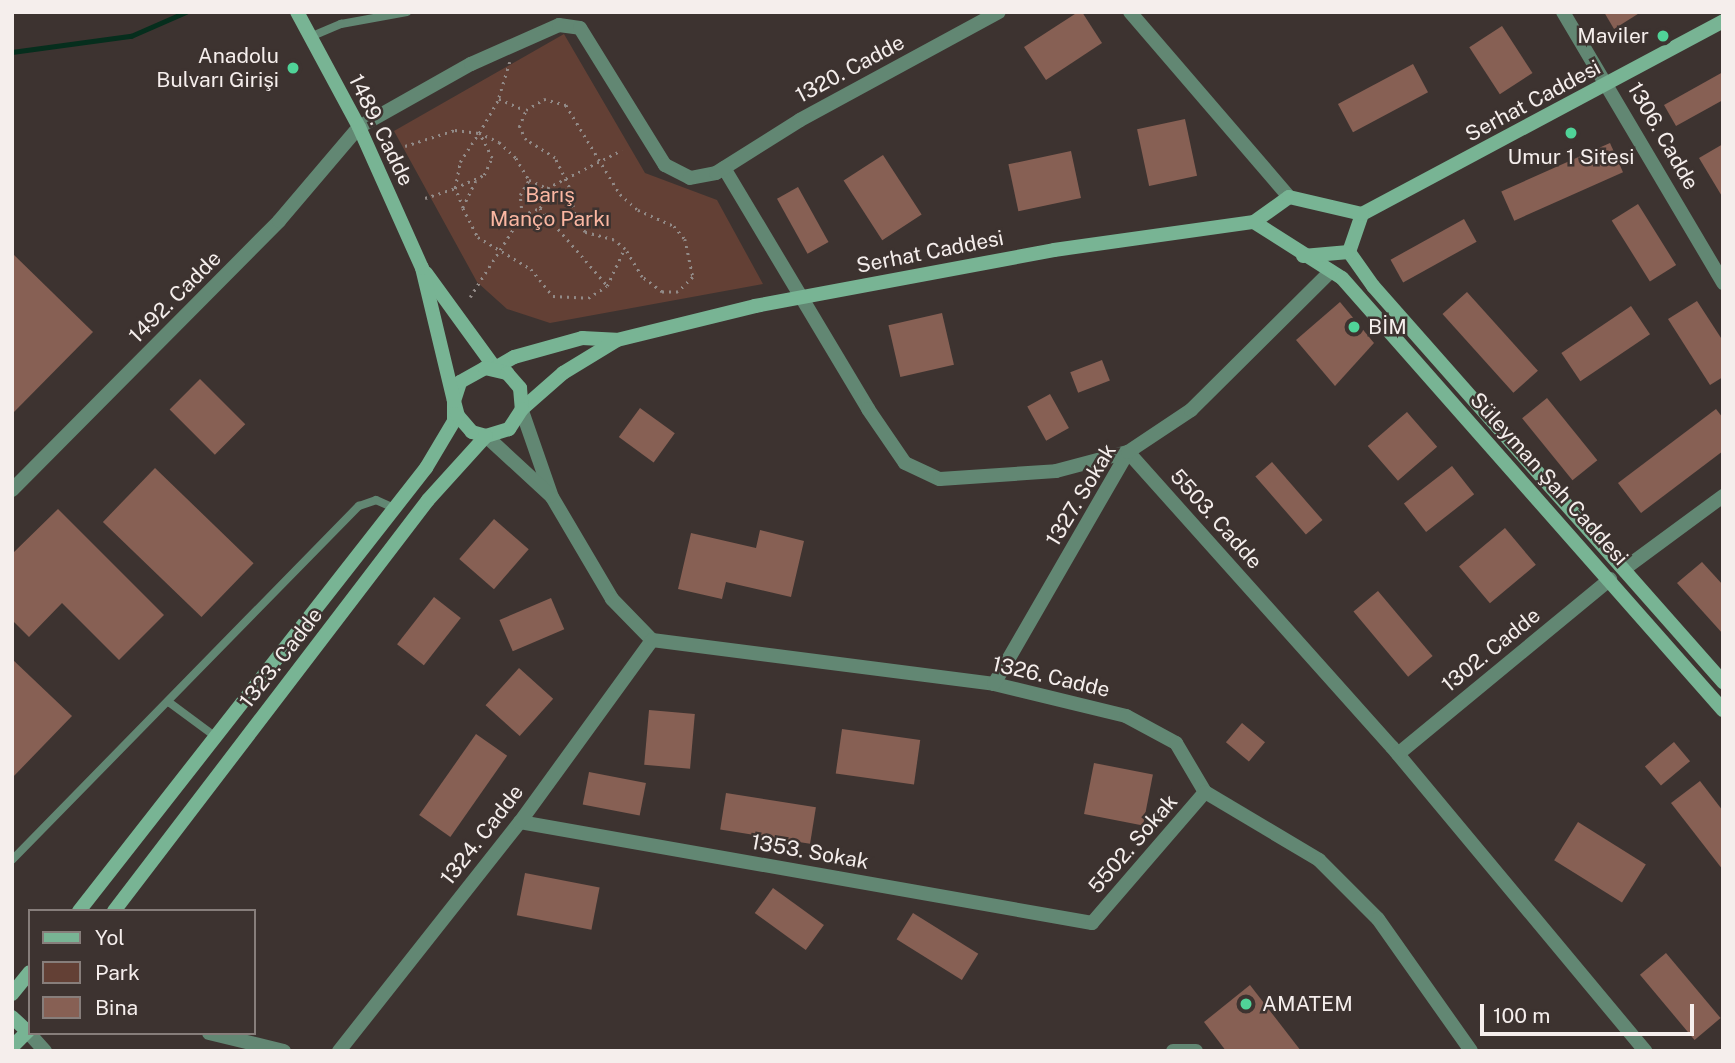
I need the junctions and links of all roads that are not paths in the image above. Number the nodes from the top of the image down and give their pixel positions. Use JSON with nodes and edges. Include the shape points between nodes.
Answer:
{"nodes":[{"id":1,"x":297,"y":12,"type":"edge"},
{"id":2,"x":407,"y":12,"type":"edge"},
{"id":3,"x":999,"y":12,"type":"edge"},
{"id":4,"x":1130,"y":12,"type":"edge"},
{"id":5,"x":1563,"y":12,"type":"edge"},
{"id":6,"x":1723,"y":21,"type":"edge"},
{"id":7,"x":310,"y":37,"type":"junction"},
{"id":8,"x":1610,"y":85,"type":"junction"},
{"id":9,"x":359,"y":127,"type":"junction"},
{"id":10,"x":724,"y":168,"type":"junction"},
{"id":11,"x":1289,"y":197,"type":"junction"},
{"id":12,"x":1362,"y":214,"type":"junction"},
{"id":13,"x":1254,"y":222,"type":"junction"},
{"id":14,"x":1349,"y":252,"type":"junction"},
{"id":15,"x":1303,"y":256,"type":"junction"},
{"id":16,"x":422,"y":268,"type":"junction"},
{"id":17,"x":1336,"y":275,"type":"junction"},
{"id":18,"x":1723,"y":283,"type":"edge"},
{"id":19,"x":800,"y":297,"type":"junction"},
{"id":20,"x":617,"y":340,"type":"junction"},
{"id":21,"x":495,"y":368,"type":"junction"},
{"id":22,"x":454,"y":401,"type":"junction"},
{"id":23,"x":522,"y":410,"type":"junction"},
{"id":24,"x":486,"y":436,"type":"junction"},
{"id":25,"x":1128,"y":452,"type":"junction"},
{"id":26,"x":12,"y":490,"type":"edge"},
{"id":27,"x":1723,"y":496,"type":"edge"},
{"id":28,"x":552,"y":497,"type":"junction"},
{"id":29,"x":396,"y":509,"type":"junction"},
{"id":30,"x":1624,"y":569,"type":"junction"},
{"id":31,"x":1610,"y":579,"type":"junction"},
{"id":32,"x":652,"y":640,"type":"junction"},
{"id":33,"x":1720,"y":674,"type":"edge"},
{"id":34,"x":994,"y":684,"type":"junction"},
{"id":35,"x":170,"y":703,"type":"junction"},
{"id":36,"x":1723,"y":710,"type":"edge"},
{"id":37,"x":216,"y":737,"type":"junction"},
{"id":38,"x":1398,"y":754,"type":"junction"},
{"id":39,"x":1205,"y":792,"type":"junction"},
{"id":40,"x":520,"y":822,"type":"junction"},
{"id":41,"x":12,"y":860,"type":"edge"},
{"id":42,"x":81,"y":909,"type":"edge"},
{"id":43,"x":116,"y":909,"type":"edge"},
{"id":44,"x":1092,"y":923,"type":"joint"},
{"id":45,"x":28,"y":974,"type":"edge"},
{"id":46,"x":12,"y":994,"type":"edge"},
{"id":47,"x":12,"y":1017,"type":"edge"},
{"id":48,"x":28,"y":1029,"type":"edge"},
{"id":49,"x":28,"y":1031,"type":"edge"},
{"id":50,"x":33,"y":1035,"type":"edge"},
{"id":51,"x":217,"y":1035,"type":"edge"},
{"id":52,"x":12,"y":1046,"type":"edge"},
{"id":53,"x":45,"y":1051,"type":"edge"},
{"id":54,"x":284,"y":1051,"type":"edge"},
{"id":55,"x":339,"y":1051,"type":"edge"},
{"id":56,"x":1173,"y":1051,"type":"edge"},
{"id":57,"x":1196,"y":1051,"type":"edge"},
{"id":58,"x":1471,"y":1051,"type":"edge"},
{"id":59,"x":1646,"y":1051,"type":"edge"}],
"edges":[{"from":1,"to":7,"type":"main road","name":"1489. Cadde"},
{"from":2,"to":7,"type":"lane","via":[[341,24]]},
{"from":3,"to":10,"type":"street","name":"1320. Cadde","via":[[800,120]]},
{"from":4,"to":11,"type":"street"},
{"from":5,"to":8,"type":"street","name":"1306. Cadde"},
{"from":6,"to":8,"type":"main road","name":"Serhat Caddesi"},
{"from":7,"to":9,"type":"main road","name":"1489. Cadde"},
{"from":8,"to":12,"type":"main road","name":"Serhat Caddesi"},
{"from":8,"to":18,"type":"street","name":"1306. Cadde"},
{"from":9,"to":10,"type":"street","name":"1320. Cadde","via":[[559,25],[580,28],[664,165],[690,178]]},
{"from":9,"to":16,"type":"main road","name":"1489. Cadde"},
{"from":9,"to":26,"type":"street","name":"1492. Cadde","via":[[279,221]]},
{"from":10,"to":19,"type":"street"},
{"from":11,"to":12,"type":"main road"},
{"from":11,"to":13,"type":"main road","name":"Serhat Caddesi"},
{"from":12,"to":14,"type":"main road"},
{"from":13,"to":15,"type":"main road"},
{"from":13,"to":19,"type":"main road","name":"Serhat Caddesi","via":[[1054,250]]},
{"from":14,"to":15,"type":"main road"},
{"from":14,"to":30,"type":"main road","name":"Süleyman Şah Caddesi","via":[[1373,286]]},
{"from":15,"to":17,"type":"main road"},
{"from":16,"to":21,"type":"main road","name":"1489. Cadde"},
{"from":16,"to":22,"type":"main road","name":"1489. Cadde"},
{"from":17,"to":25,"type":"street","name":"1327. Sokak","via":[[1191,410]]},
{"from":17,"to":31,"type":"main road","name":"Süleyman Şah Caddesi"},
{"from":19,"to":20,"type":"main road","name":"Serhat Caddesi"},
{"from":19,"to":25,"type":"street","via":[[905,463],[940,480],[1056,471]]},
{"from":20,"to":21,"type":"main road","via":[[582,338],[513,357]]},
{"from":20,"to":23,"type":"main road","via":[[563,373]]},
{"from":21,"to":22,"type":"main road","via":[[467,375]]},
{"from":21,"to":23,"type":"main road","via":[[515,380]]},
{"from":22,"to":24,"type":"main road","via":[[461,422]]},
{"from":22,"to":29,"type":"main road","via":[[454,421],[446,436]]},
{"from":23,"to":24,"type":"main road","via":[[509,429]]},
{"from":23,"to":28,"type":"street"},
{"from":24,"to":28,"type":"street"},
{"from":24,"to":43,"type":"main road","name":"1323. Cadde","via":[[428,500]]},
{"from":25,"to":34,"type":"street","name":"1327. Sokak"},
{"from":25,"to":38,"type":"street","name":"5503. Cadde"},
{"from":27,"to":30,"type":"street"},
{"from":28,"to":32,"type":"street","via":[[612,599]]},
{"from":29,"to":35,"type":"lane","via":[[376,500],[359,506]]},
{"from":29,"to":37,"type":"main road"},
{"from":30,"to":33,"type":"main road","name":"Süleyman Şah Caddesi"},
{"from":31,"to":36,"type":"main road","name":"Süleyman Şah Caddesi"},
{"from":31,"to":38,"type":"street","name":"1302. Cadde"},
{"from":32,"to":34,"type":"street","name":"1326. Cadde"},
{"from":32,"to":40,"type":"street","name":"1324. Cadde"},
{"from":34,"to":39,"type":"street","name":"1326. Cadde","via":[[1126,716],[1176,743]]},
{"from":35,"to":37,"type":"lane"},
{"from":35,"to":41,"type":"lane"},
{"from":37,"to":42,"type":"main road"},
{"from":38,"to":59,"type":"street","name":"5503. Cadde"},
{"from":39,"to":44,"type":"street","name":"5502. Sokak"},
{"from":39,"to":58,"type":"street","name":"1326. Cadde","via":[[1319,860],[1378,919]]},
{"from":40,"to":44,"type":"street","name":"1353. Sokak"},
{"from":40,"to":55,"type":"street","name":"1324. Cadde"},
{"from":45,"to":46,"type":"main road"},
{"from":47,"to":48,"type":"main road"},
{"from":49,"to":52,"type":"main road"},
{"from":50,"to":53,"type":"street"},
{"from":51,"to":54,"type":"street"},
{"from":56,"to":57,"type":"street"}]}
